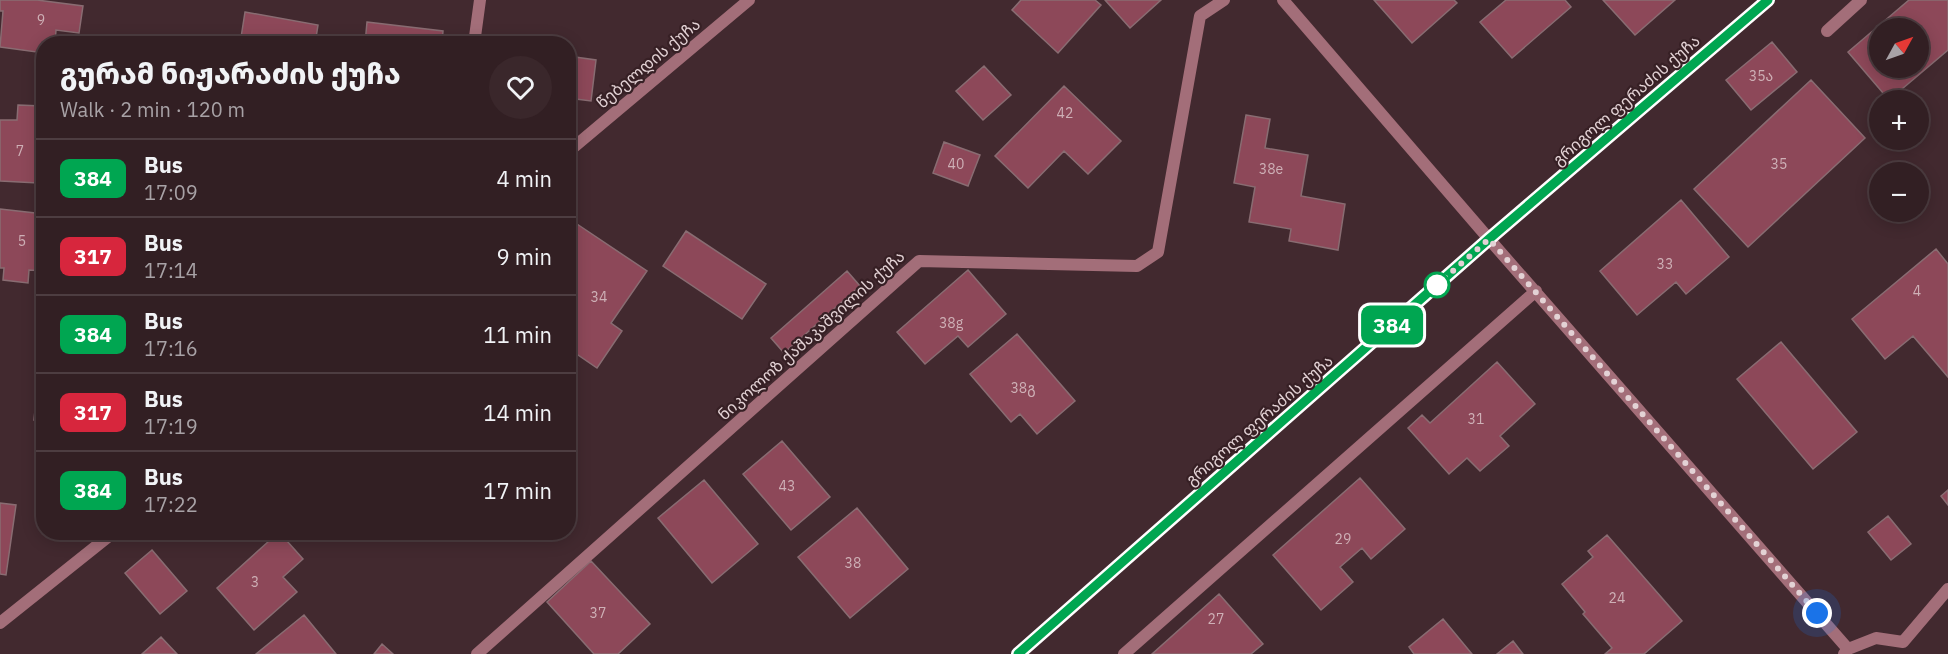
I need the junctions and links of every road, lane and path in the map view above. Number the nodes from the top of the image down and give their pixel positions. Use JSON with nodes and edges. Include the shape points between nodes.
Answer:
{"nodes":[{"id":1,"x":480,"y":0,"type":"edge"},
{"id":2,"x":749,"y":0,"type":"edge"},
{"id":3,"x":1224,"y":0,"type":"edge"},
{"id":4,"x":1283,"y":0,"type":"edge"},
{"id":5,"x":1768,"y":0,"type":"edge"},
{"id":6,"x":1861,"y":0,"type":"edge"},
{"id":7,"x":1827,"y":31,"type":"dead end"},
{"id":8,"x":475,"y":36,"type":"edge"},
{"id":9,"x":576,"y":145,"type":"edge"},
{"id":10,"x":1489,"y":239,"type":"junction"},
{"id":11,"x":1536,"y":291,"type":"junction"},
{"id":12,"x":104,"y":540,"type":"edge"},
{"id":13,"x":1948,"y":589,"type":"edge"},
{"id":14,"x":0,"y":622,"type":"edge"},
{"id":15,"x":1846,"y":651,"type":"edge"},
{"id":16,"x":477,"y":654,"type":"edge"},
{"id":17,"x":1018,"y":654,"type":"edge"},
{"id":18,"x":1124,"y":654,"type":"edge"}],
"edges":[{"from":1,"to":8,"type":"street"},
{"from":2,"to":9,"type":"street","name":"წებელდის ქუჩა"},
{"from":3,"to":16,"type":"street","name":"ნიკოლოზ ქაშაკაშვილის ქუჩა","via":[[1200,15],[1158,252],[1137,266],[919,261]]},
{"from":4,"to":10,"type":"street"},
{"from":5,"to":10,"type":"street","name":"გრიგოლ ფერაძის ქუჩა"},
{"from":6,"to":7,"type":"street"},
{"from":10,"to":11,"type":"street"},
{"from":10,"to":17,"type":"street","name":"გრიგოლ ფერაძის ქუჩა"},
{"from":11,"to":15,"type":"street"},
{"from":11,"to":18,"type":"street"},
{"from":12,"to":14,"type":"street"},
{"from":13,"to":15,"type":"street","via":[[1903,642],[1876,638]]}]}
